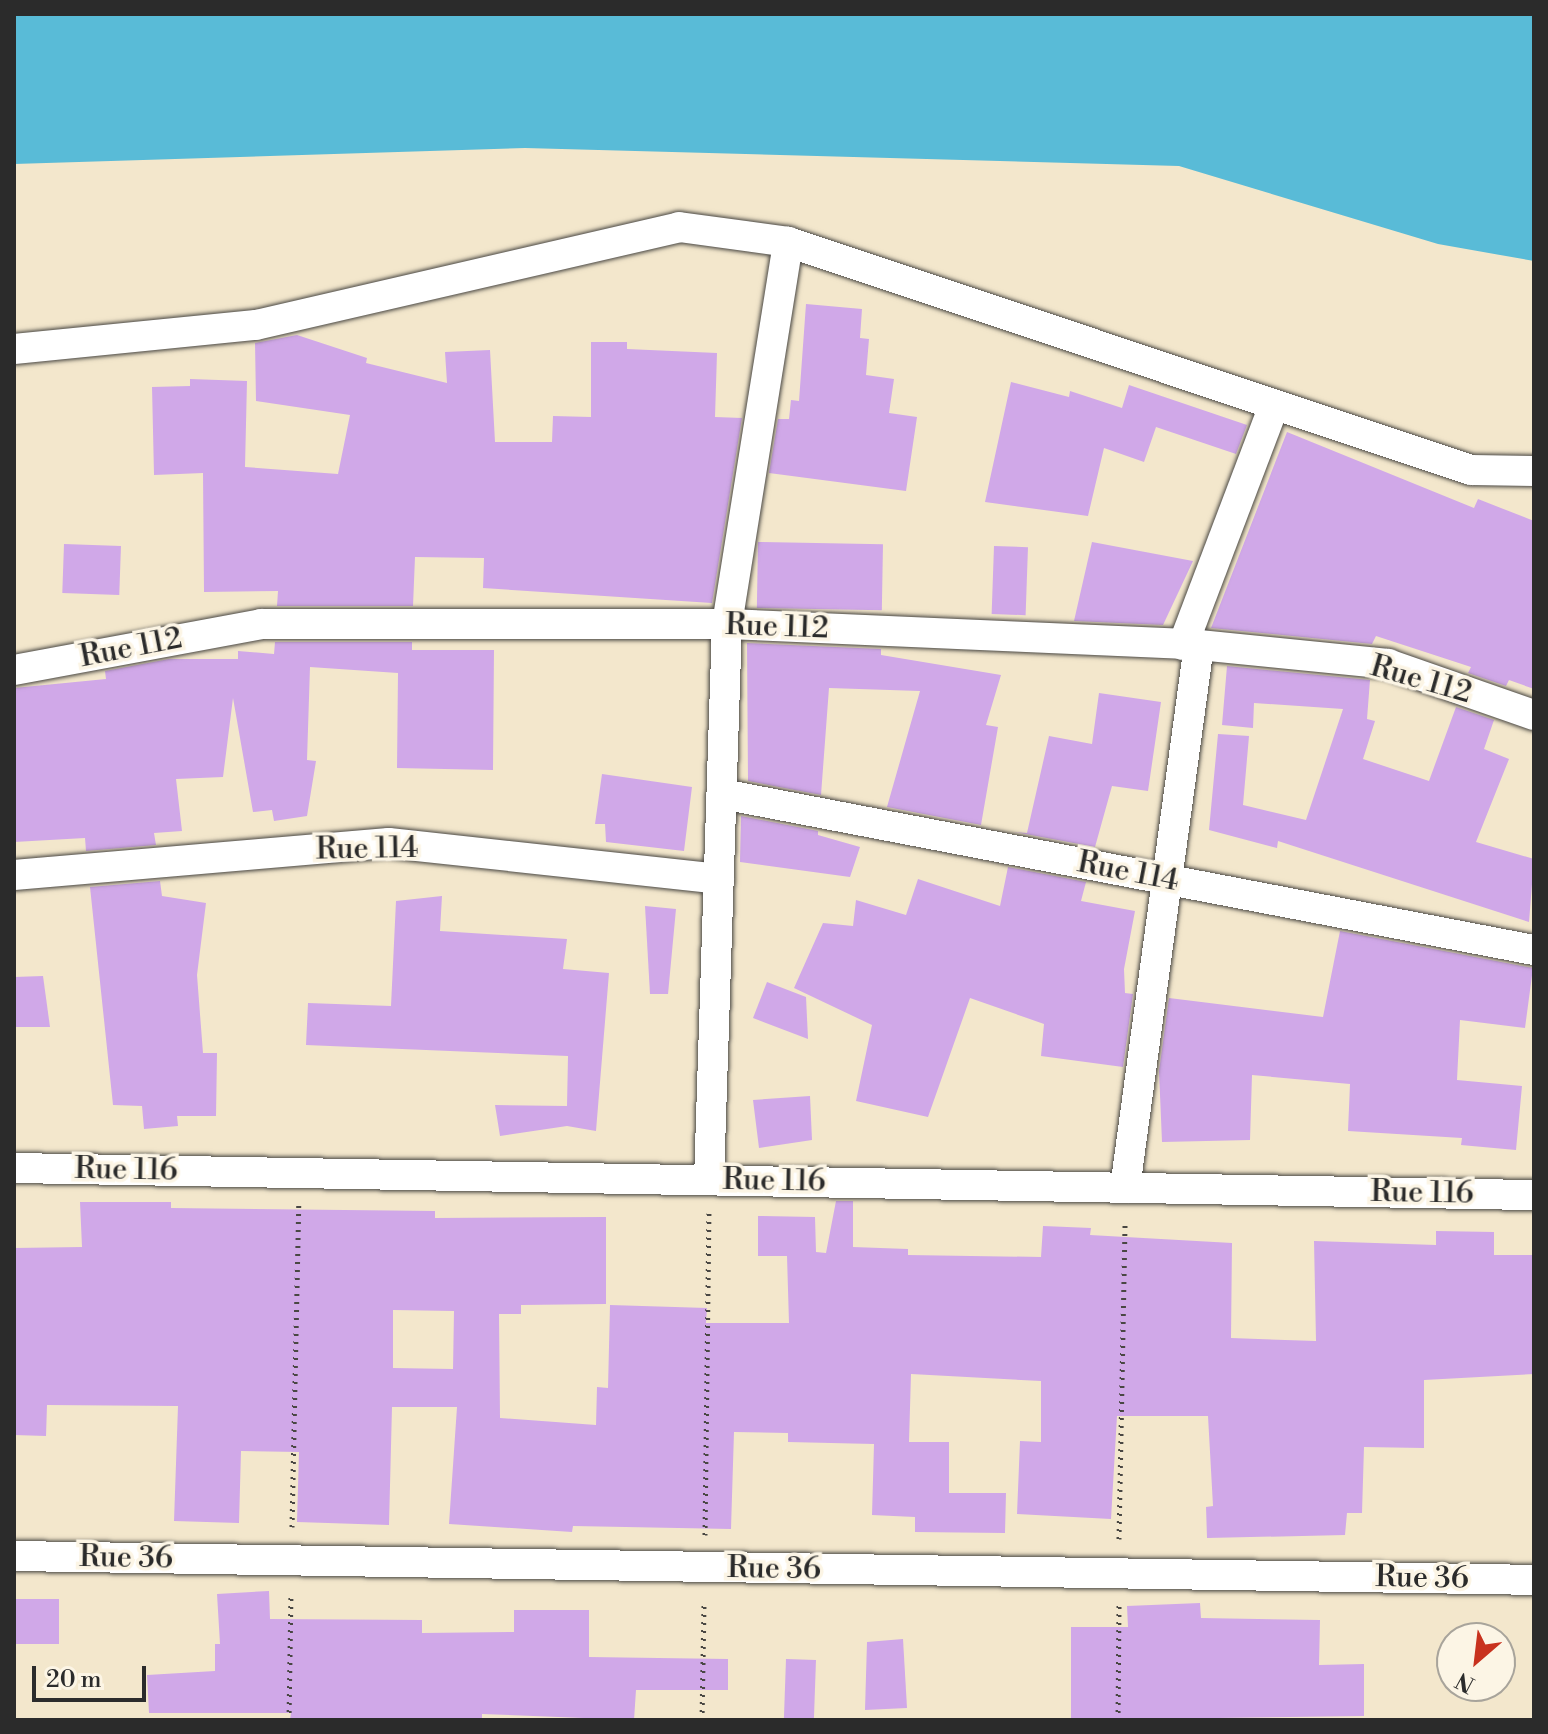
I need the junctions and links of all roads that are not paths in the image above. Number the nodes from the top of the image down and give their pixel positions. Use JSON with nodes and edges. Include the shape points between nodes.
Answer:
{"nodes":[{"id":1,"x":788,"y":242,"type":"junction"},
{"id":2,"x":14,"y":349,"type":"edge"},
{"id":3,"x":1274,"y":405,"type":"junction"},
{"id":4,"x":1534,"y":471,"type":"edge"},
{"id":5,"x":727,"y":624,"type":"junction"},
{"id":6,"x":1191,"y":645,"type":"junction"},
{"id":7,"x":14,"y":670,"type":"edge"},
{"id":8,"x":1534,"y":715,"type":"edge"},
{"id":9,"x":722,"y":794,"type":"junction"},
{"id":10,"x":14,"y":875,"type":"edge"},
{"id":11,"x":719,"y":879,"type":"junction"},
{"id":12,"x":1167,"y":879,"type":"junction"},
{"id":13,"x":1534,"y":950,"type":"edge"},
{"id":14,"x":14,"y":1168,"type":"edge"},
{"id":15,"x":709,"y":1180,"type":"junction"},
{"id":16,"x":1125,"y":1188,"type":"junction"},
{"id":17,"x":1534,"y":1195,"type":"edge"},
{"id":18,"x":14,"y":1556,"type":"edge"},
{"id":19,"x":1534,"y":1580,"type":"edge"}],
"edges":[{"from":1,"to":2,"type":"street","via":[[679,227],[256,325]]},
{"from":1,"to":3,"type":"street"},
{"from":1,"to":5,"type":"street"},
{"from":3,"to":4,"type":"street","via":[[1471,470]]},
{"from":3,"to":6,"type":"street"},
{"from":5,"to":6,"type":"street","name":"Rue 112"},
{"from":5,"to":7,"type":"street","name":"Rue 112","via":[[261,624]]},
{"from":5,"to":9,"type":"street"},
{"from":6,"to":8,"type":"street","name":"Rue 112","via":[[1388,664]]},
{"from":6,"to":12,"type":"street"},
{"from":9,"to":11,"type":"street"},
{"from":9,"to":12,"type":"street","name":"Rue 114"},
{"from":10,"to":11,"type":"street","name":"Rue 114","via":[[389,843]]},
{"from":11,"to":15,"type":"street"},
{"from":12,"to":13,"type":"street","name":"Rue 114"},
{"from":12,"to":16,"type":"street"},
{"from":14,"to":15,"type":"street","name":"Rue 116"},
{"from":15,"to":16,"type":"street","name":"Rue 116"},
{"from":16,"to":17,"type":"street","name":"Rue 116"},
{"from":18,"to":19,"type":"street","name":"Rue 36"}]}
